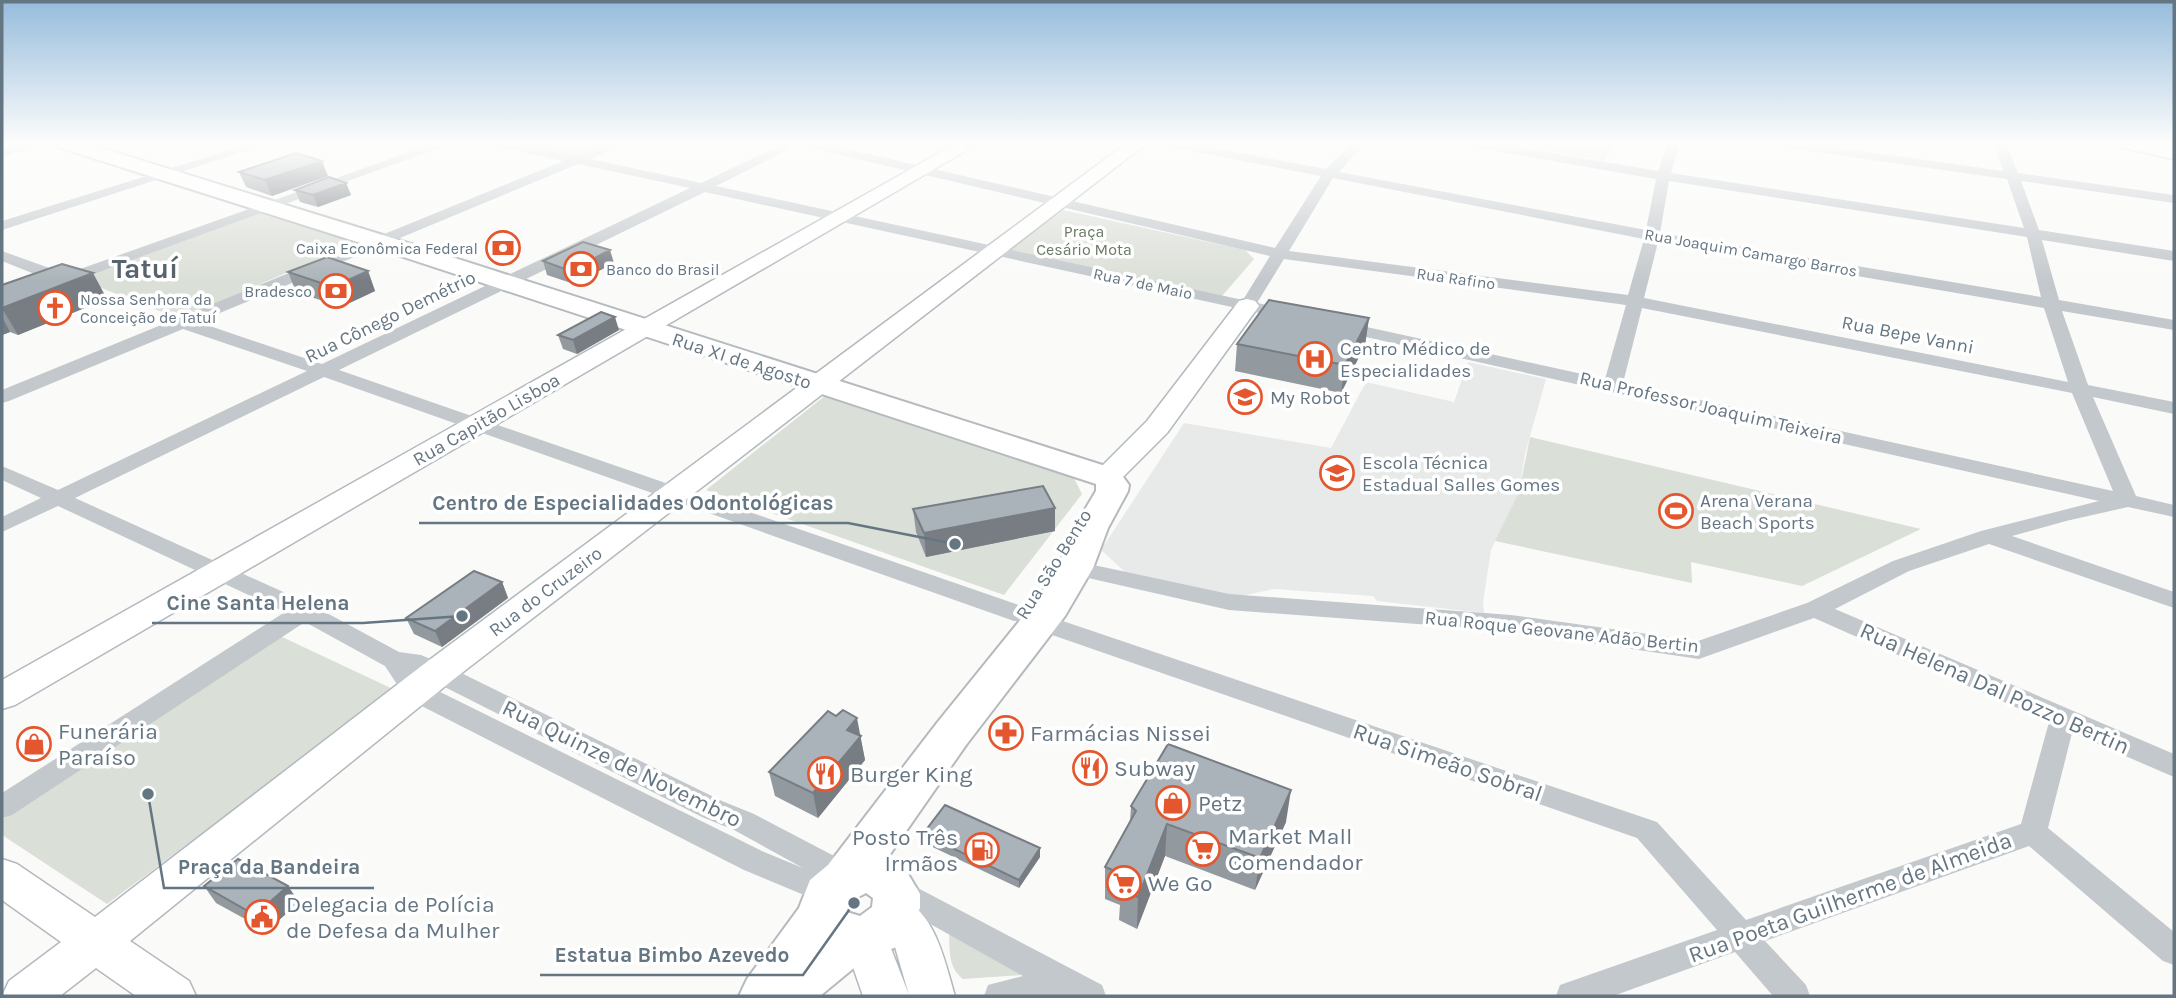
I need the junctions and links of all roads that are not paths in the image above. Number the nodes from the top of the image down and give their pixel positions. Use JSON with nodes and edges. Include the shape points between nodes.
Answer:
{"nodes":[{"id":1,"x":115,"y":190,"type":"edge"},
{"id":2,"x":218,"y":190,"type":"edge"},
{"id":3,"x":311,"y":190,"type":"edge"},
{"id":4,"x":503,"y":190,"type":"edge"},
{"id":5,"x":696,"y":190,"type":"edge"},
{"id":6,"x":713,"y":190,"type":"edge"},
{"id":7,"x":886,"y":190,"type":"edge"},
{"id":8,"x":1012,"y":190,"type":"edge"},
{"id":9,"x":1077,"y":190,"type":"edge"},
{"id":10,"x":1319,"y":190,"type":"edge"},
{"id":11,"x":1405,"y":190,"type":"edge"},
{"id":12,"x":1661,"y":190,"type":"edge"},
{"id":13,"x":1751,"y":190,"type":"edge"},
{"id":14,"x":2017,"y":190,"type":"edge"},
{"id":15,"x":2110,"y":190,"type":"edge"},
{"id":16,"x":2174,"y":199,"type":"edge"},
{"id":17,"x":1062,"y":201,"type":"junction"},
{"id":18,"x":266,"y":205,"type":"junction"},
{"id":19,"x":839,"y":216,"type":"junction"},
{"id":20,"x":2,"y":226,"type":"edge"},
{"id":21,"x":2033,"y":233,"type":"junction"},
{"id":22,"x":1652,"y":236,"type":"junction"},
{"id":23,"x":378,"y":241,"type":"junction"},
{"id":24,"x":997,"y":252,"type":"junction"},
{"id":25,"x":1279,"y":254,"type":"junction"},
{"id":26,"x":2,"y":256,"type":"edge"},
{"id":27,"x":2174,"y":256,"type":"edge"},
{"id":28,"x":66,"y":279,"type":"junction"},
{"id":29,"x":505,"y":284,"type":"junction"},
{"id":30,"x":40,"y":289,"type":"edge"},
{"id":31,"x":1633,"y":302,"type":"junction"},
{"id":32,"x":2051,"y":303,"type":"junction"},
{"id":33,"x":1247,"y":306,"type":"junction"},
{"id":34,"x":183,"y":323,"type":"junction"},
{"id":35,"x":2174,"y":325,"type":"edge"},
{"id":36,"x":645,"y":329,"type":"junction"},
{"id":37,"x":324,"y":371,"type":"junction"},
{"id":38,"x":819,"y":385,"type":"junction"},
{"id":39,"x":1613,"y":385,"type":"junction"},
{"id":40,"x":2080,"y":390,"type":"junction"},
{"id":41,"x":2,"y":397,"type":"edge"},
{"id":42,"x":2174,"y":408,"type":"edge"},
{"id":43,"x":478,"y":423,"type":"junction"},
{"id":44,"x":1157,"y":427,"type":"junction"},
{"id":45,"x":2,"y":471,"type":"edge"},
{"id":46,"x":1107,"y":477,"type":"junction"},
{"id":47,"x":674,"y":493,"type":"junction"},
{"id":48,"x":58,"y":498,"type":"junction"},
{"id":49,"x":2128,"y":501,"type":"junction"},
{"id":50,"x":2174,"y":511,"type":"edge"},
{"id":51,"x":2,"y":525,"type":"edge"},
{"id":52,"x":1989,"y":536,"type":"junction"},
{"id":53,"x":1075,"y":568,"type":"junction"},
{"id":54,"x":219,"y":571,"type":"junction"},
{"id":55,"x":2174,"y":600,"type":"edge"},
{"id":56,"x":1815,"y":609,"type":"junction"},
{"id":57,"x":304,"y":611,"type":"junction"},
{"id":58,"x":1031,"y":618,"type":"junction"},
{"id":59,"x":416,"y":674,"type":"junction"},
{"id":60,"x":2,"y":696,"type":"edge"},
{"id":61,"x":2063,"y":718,"type":"junction"},
{"id":62,"x":2174,"y":766,"type":"edge"},
{"id":63,"x":2,"y":807,"type":"edge"},
{"id":64,"x":2033,"y":832,"type":"junction"},
{"id":65,"x":2,"y":877,"type":"edge"},
{"id":66,"x":860,"y":905,"type":"junction"},
{"id":67,"x":1738,"y":936,"type":"junction"},
{"id":68,"x":96,"y":943,"type":"junction"},
{"id":69,"x":2174,"y":951,"type":"edge"},
{"id":70,"x":1076,"y":989,"type":"edge"},
{"id":71,"x":25,"y":996,"type":"edge"},
{"id":72,"x":173,"y":996,"type":"edge"},
{"id":73,"x":765,"y":996,"type":"edge"},
{"id":74,"x":781,"y":996,"type":"edge"},
{"id":75,"x":886,"y":996,"type":"edge"},
{"id":76,"x":932,"y":996,"type":"edge"},
{"id":77,"x":1000,"y":996,"type":"edge"},
{"id":78,"x":1572,"y":996,"type":"edge"},
{"id":79,"x":1794,"y":996,"type":"edge"}],
"edges":[{"from":1,"to":20,"type":"street"},
{"from":2,"to":18,"type":"main road"},
{"from":3,"to":18,"type":"street"},
{"from":4,"to":23,"type":"street"},
{"from":5,"to":29,"type":"street","name":"Rua Cônego Demétrio"},
{"from":6,"to":19,"type":"street","name":"Rua 7 de Maio"},
{"from":7,"to":19,"type":"street","name":"Rua Capitão Lisboa"},
{"from":8,"to":17,"type":"street","name":"Rua Rafino"},
{"from":9,"to":17,"type":"street","name":"Rua do Cruzeiro"},
{"from":10,"to":25,"type":"street"},
{"from":11,"to":22,"type":"street","name":"Rua Joaquim Camargo Barros"},
{"from":12,"to":22,"type":"street"},
{"from":13,"to":21,"type":"street"},
{"from":14,"to":21,"type":"street"},
{"from":15,"to":16,"type":"street"},
{"from":17,"to":24,"type":"street","name":"Rua do Cruzeiro"},
{"from":17,"to":25,"type":"street","name":"Rua Rafino"},
{"from":18,"to":23,"type":"main road","name":"Rua XI de Agosto"},
{"from":18,"to":28,"type":"street"},
{"from":19,"to":24,"type":"street","name":"Rua 7 de Maio"},
{"from":19,"to":36,"type":"street","name":"Rua Capitão Lisboa"},
{"from":21,"to":27,"type":"street"},
{"from":21,"to":32,"type":"street"},
{"from":22,"to":31,"type":"street"},
{"from":22,"to":32,"type":"street","name":"Rua Joaquim Camargo Barros"},
{"from":23,"to":29,"type":"main road","name":"Rua XI de Agosto"},
{"from":23,"to":34,"type":"street"},
{"from":24,"to":33,"type":"street","name":"Rua 7 de Maio"},
{"from":24,"to":38,"type":"street","name":"Rua do Cruzeiro"},
{"from":25,"to":31,"type":"street","name":"Rua Rafino"},
{"from":25,"to":33,"type":"street"},
{"from":26,"to":28,"type":"street"},
{"from":28,"to":30,"type":"street"},
{"from":29,"to":36,"type":"main road","name":"Rua XI de Agosto"},
{"from":29,"to":37,"type":"street","name":"Rua Cônego Demétrio"},
{"from":31,"to":39,"type":"street"},
{"from":31,"to":40,"type":"street","name":"Rua Bepe Vanni"},
{"from":32,"to":35,"type":"street","name":"Rua Joaquim Camargo Barros"},
{"from":32,"to":40,"type":"street"},
{"from":33,"to":39,"type":"street","name":"Rua Professor Joaquim Teixeira"},
{"from":33,"to":44,"type":"street","name":"Rua São Bento"},
{"from":34,"to":37,"type":"street","name":"Rua Simeão Sobral"},
{"from":34,"to":41,"type":"street"},
{"from":36,"to":38,"type":"main road","name":"Rua XI de Agosto"},
{"from":36,"to":43,"type":"street","name":"Rua Capitão Lisboa"},
{"from":37,"to":43,"type":"street","name":"Rua Simeão Sobral"},
{"from":37,"to":48,"type":"street","name":"Rua Cônego Demétrio"},
{"from":38,"to":46,"type":"main road","name":"Rua XI de Agosto"},
{"from":38,"to":47,"type":"street","name":"Rua do Cruzeiro"},
{"from":39,"to":49,"type":"street","name":"Rua Professor Joaquim Teixeira"},
{"from":40,"to":42,"type":"street","name":"Rua Bepe Vanni"},
{"from":40,"to":49,"type":"street"},
{"from":43,"to":47,"type":"street","name":"Rua Simeão Sobral"},
{"from":43,"to":54,"type":"street","name":"Rua Capitão Lisboa"},
{"from":44,"to":46,"type":"street","name":"Rua São Bento"},
{"from":44,"to":53,"type":"street","name":"Rua São Bento","via":[[1130,482]]},
{"from":45,"to":48,"type":"street","name":"Rua Quinze de Novembro"},
{"from":46,"to":53,"type":"main road","via":[[1112,491]]},
{"from":46,"to":58,"type":"main road","name":"Rua São Bento"},
{"from":47,"to":58,"type":"street","name":"Rua Simeão Sobral"},
{"from":47,"to":59,"type":"street","name":"Rua do Cruzeiro"},
{"from":48,"to":51,"type":"street","name":"Rua Cônego Demétrio"},
{"from":48,"to":54,"type":"street","name":"Rua Quinze de Novembro"},
{"from":49,"to":50,"type":"street","name":"Rua Professor Joaquim Teixeira"},
{"from":49,"to":52,"type":"street","name":"Rua Roque Geovane Adão Bertin"},
{"from":52,"to":55,"type":"street"},
{"from":52,"to":56,"type":"street","name":"Rua Roque Geovane Adão Bertin","via":[[1901,566]]},
{"from":53,"to":56,"type":"street","name":"Rua Roque Geovane Adão Bertin","via":[[1229,602],[1511,623],[1699,650]]},
{"from":53,"to":58,"type":"main road","name":"Rua São Bento"},
{"from":54,"to":57,"type":"street","name":"Rua Quinze de Novembro"},
{"from":54,"to":60,"type":"street","name":"Rua Capitão Lisboa"},
{"from":56,"to":61,"type":"street","name":"Rua Helena Dal Pozzo Bertin"},
{"from":57,"to":59,"type":"street","name":"Rua Quinze de Novembro"},
{"from":57,"to":63,"type":"street"},
{"from":58,"to":66,"type":"main road","name":"Rua São Bento","via":[[1023,647],[967,714],[880,835]]},
{"from":58,"to":67,"type":"street","name":"Rua Simeão Sobral","via":[[1647,830]]},
{"from":59,"to":66,"type":"street","name":"Rua Quinze de Novembro","via":[[754,861]]},
{"from":59,"to":68,"type":"street","name":"Rua do Cruzeiro"},
{"from":61,"to":62,"type":"street","name":"Rua Helena Dal Pozzo Bertin"},
{"from":61,"to":64,"type":"street"},
{"from":64,"to":67,"type":"street","name":"Rua Poeta Guilherme de Almeida"},
{"from":64,"to":69,"type":"street","name":"Rua Poeta Guilherme de Almeida"},
{"from":65,"to":68,"type":"street"},
{"from":66,"to":70,"type":"street","name":"Rua Quinze de Novembro"},
{"from":66,"to":73,"type":"main road","name":"Rua São Bento"},
{"from":66,"to":74,"type":"main road","name":"Rua São Bento"},
{"from":66,"to":75,"type":"street"},
{"from":66,"to":76,"type":"street","via":[[914,938]]},
{"from":67,"to":78,"type":"street","name":"Rua Poeta Guilherme de Almeida"},
{"from":67,"to":79,"type":"street","name":"Rua Simeão Sobral"},
{"from":68,"to":71,"type":"street","name":"Rua do Cruzeiro"},
{"from":68,"to":72,"type":"street"},
{"from":70,"to":77,"type":"street"}]}
